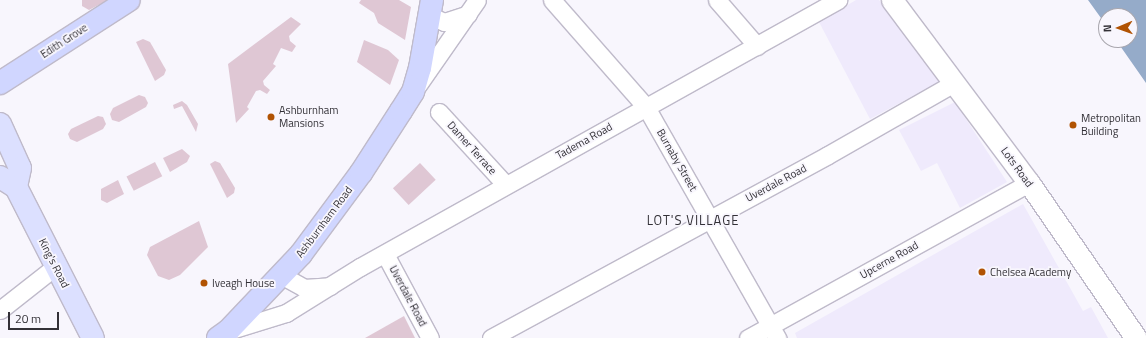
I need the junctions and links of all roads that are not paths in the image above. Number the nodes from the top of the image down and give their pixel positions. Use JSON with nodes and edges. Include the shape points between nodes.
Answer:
{"nodes":[{"id":1,"x":129,"y":0,"type":"edge"},
{"id":2,"x":552,"y":0,"type":"edge"},
{"id":3,"x":717,"y":0,"type":"edge"},
{"id":4,"x":838,"y":0,"type":"edge"},
{"id":5,"x":892,"y":0,"type":"edge"},
{"id":6,"x":473,"y":7,"type":"edge"},
{"id":7,"x":431,"y":8,"type":"edge"},
{"id":8,"x":756,"y":46,"type":"junction"},
{"id":9,"x":0,"y":83,"type":"edge"},
{"id":10,"x":954,"y":83,"type":"junction"},
{"id":11,"x":413,"y":92,"type":"junction"},
{"id":12,"x":646,"y":107,"type":"junction"},
{"id":13,"x":439,"y":112,"type":"dead end"},
{"id":14,"x":0,"y":124,"type":"edge"},
{"id":15,"x":8,"y":182,"type":"edge"},
{"id":16,"x":1029,"y":183,"type":"junction"},
{"id":17,"x":506,"y":185,"type":"junction"},
{"id":18,"x":710,"y":218,"type":"junction"},
{"id":19,"x":385,"y":254,"type":"junction"},
{"id":20,"x":56,"y":266,"type":"junction"},
{"id":21,"x":282,"y":276,"type":"junction"},
{"id":22,"x":333,"y":286,"type":"junction"},
{"id":23,"x":0,"y":310,"type":"edge"},
{"id":24,"x":774,"y":332,"type":"edge"},
{"id":25,"x":223,"y":335,"type":"edge"},
{"id":26,"x":93,"y":338,"type":"edge"},
{"id":27,"x":430,"y":338,"type":"edge"},
{"id":28,"x":491,"y":338,"type":"edge"},
{"id":29,"x":748,"y":338,"type":"edge"},
{"id":30,"x":1136,"y":338,"type":"edge"}],
"edges":[{"from":1,"to":9,"type":"highway","name":"Edith Grove"},
{"from":2,"to":12,"type":"street","name":"Burnaby Street"},
{"from":3,"to":8,"type":"street"},
{"from":4,"to":8,"type":"street","name":"Tadema Road"},
{"from":5,"to":10,"type":"street","name":"Lots Road"},
{"from":6,"to":7,"type":"street","name":"Ashburnham Road","via":[[444,22]]},
{"from":6,"to":11,"type":"street","name":"Ashburnham Road"},
{"from":7,"to":11,"type":"highway","name":"Ashburnham Road"},
{"from":8,"to":12,"type":"street","name":"Tadema Road"},
{"from":10,"to":16,"type":"street","name":"Lots Road"},
{"from":10,"to":18,"type":"street","name":"Uverdale Road","via":[[828,156]]},
{"from":11,"to":21,"type":"highway","name":"Ashburnham Road","via":[[361,173]]},
{"from":12,"to":17,"type":"street","name":"Tadema Road"},
{"from":12,"to":18,"type":"street","name":"Burnaby Street"},
{"from":13,"to":17,"type":"street","name":"Damer Terrace"},
{"from":14,"to":15,"type":"main road","name":"King's Road","via":[[20,168]]},
{"from":15,"to":20,"type":"main road","name":"King's Road"},
{"from":16,"to":24,"type":"street","name":"Upcerne Road"},
{"from":16,"to":30,"type":"street","name":"Lots Road"},
{"from":17,"to":19,"type":"street","name":"Tadema Road"},
{"from":18,"to":24,"type":"street","name":"Burnaby Street"},
{"from":18,"to":28,"type":"street","name":"Uverdale Road"},
{"from":19,"to":22,"type":"street","name":"Tadema Road","via":[[360,267]]},
{"from":19,"to":27,"type":"street","name":"Uverdale Road"},
{"from":20,"to":23,"type":"street"},
{"from":20,"to":26,"type":"main road","name":"King's Road"},
{"from":21,"to":22,"type":"street","via":[[304,288]]},
{"from":21,"to":25,"type":"highway","name":"Ashburnham Road"},
{"from":22,"to":25,"type":"street","name":"Tadema Road","via":[[286,313]]},
{"from":24,"to":29,"type":"street","name":"Upcerne Road"}]}
